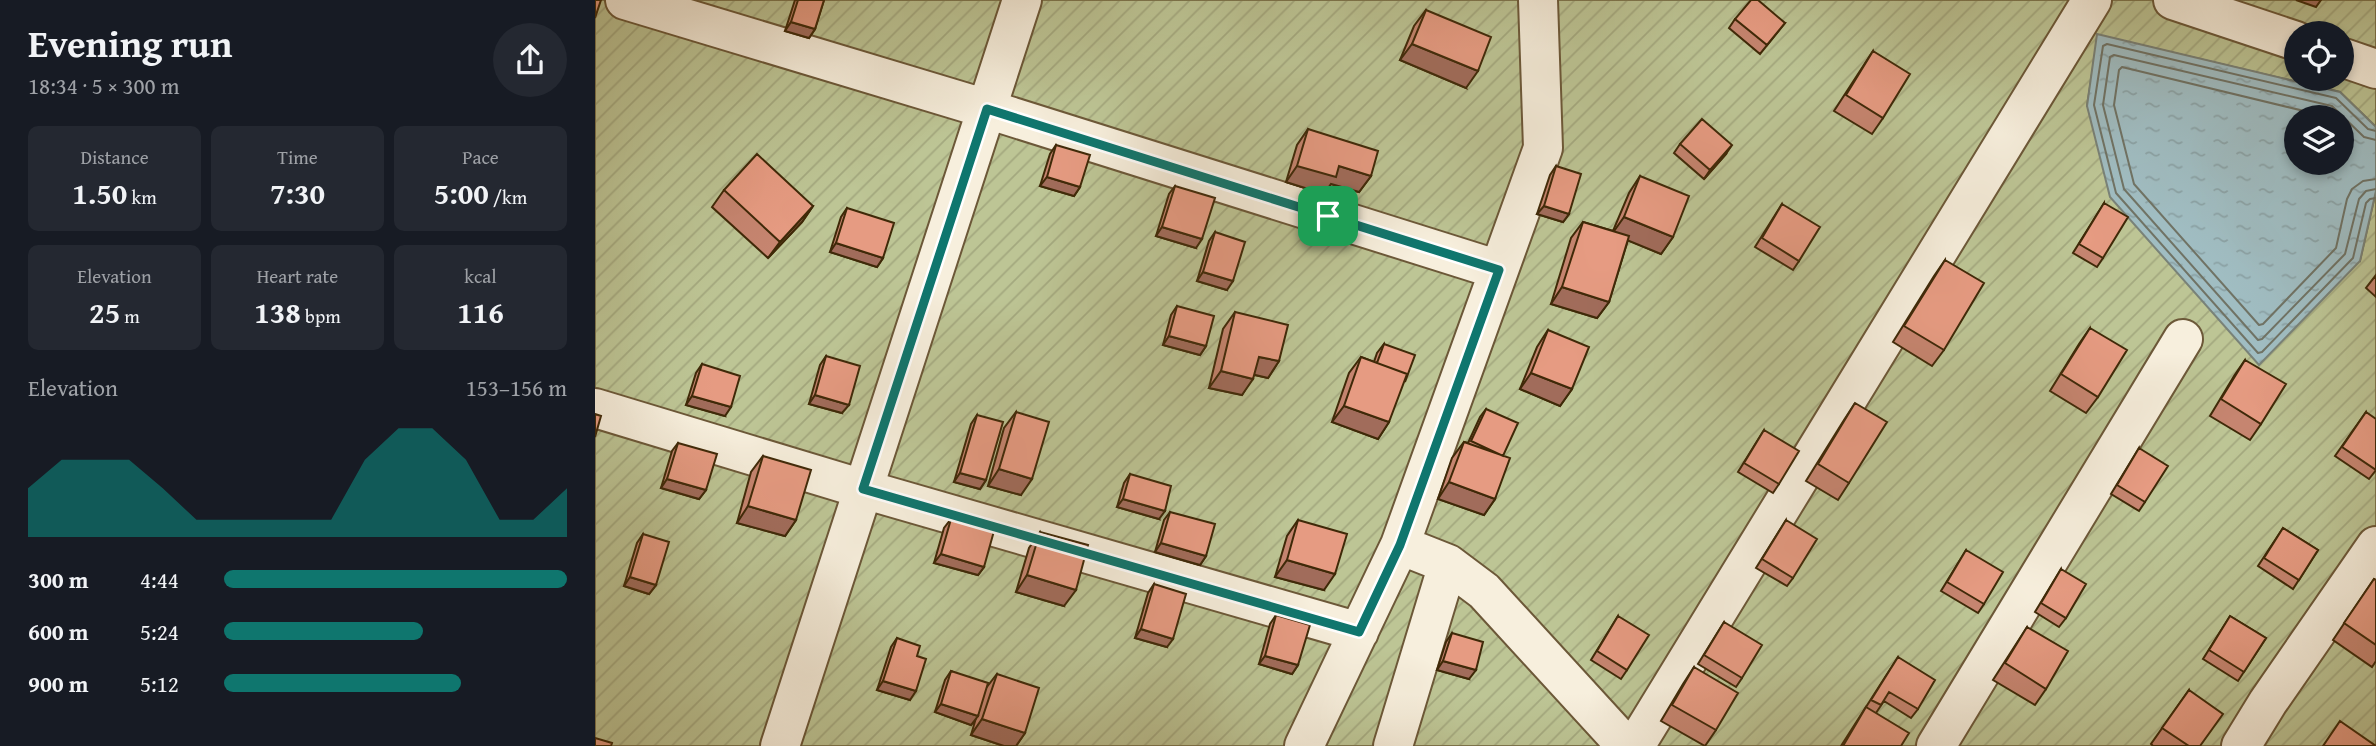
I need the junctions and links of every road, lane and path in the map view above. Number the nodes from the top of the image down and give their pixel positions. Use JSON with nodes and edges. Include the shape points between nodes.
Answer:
{"nodes":[{"id":1,"x":625,"y":0,"type":"edge"},
{"id":2,"x":1022,"y":0,"type":"edge"},
{"id":3,"x":1538,"y":0,"type":"edge"},
{"id":4,"x":2092,"y":0,"type":"edge"},
{"id":5,"x":2173,"y":0,"type":"edge"},
{"id":6,"x":2284,"y":37,"type":"edge"},
{"id":7,"x":2354,"y":61,"type":"edge"},
{"id":8,"x":2376,"y":69,"type":"edge"},
{"id":9,"x":987,"y":109,"type":"junction"},
{"id":10,"x":1499,"y":270,"type":"junction"},
{"id":11,"x":2182,"y":339,"type":"dead end"},
{"id":12,"x":595,"y":408,"type":"edge"},
{"id":13,"x":863,"y":489,"type":"junction"},
{"id":14,"x":1400,"y":545,"type":"junction"},
{"id":15,"x":2376,"y":546,"type":"edge"},
{"id":16,"x":1448,"y":564,"type":"junction"},
{"id":17,"x":1359,"y":632,"type":"junction"},
{"id":18,"x":780,"y":746,"type":"edge"},
{"id":19,"x":1304,"y":746,"type":"edge"},
{"id":20,"x":1393,"y":746,"type":"edge"},
{"id":21,"x":1626,"y":746,"type":"edge"},
{"id":22,"x":1635,"y":746,"type":"edge"},
{"id":23,"x":1935,"y":746,"type":"edge"},
{"id":24,"x":2241,"y":746,"type":"edge"}],
"edges":[{"from":1,"to":9,"type":"street"},
{"from":2,"to":9,"type":"street"},
{"from":3,"to":10,"type":"street","via":[[1543,148]]},
{"from":4,"to":22,"type":"street"},
{"from":5,"to":6,"type":"street"},
{"from":7,"to":8,"type":"street"},
{"from":9,"to":10,"type":"street"},
{"from":9,"to":13,"type":"street"},
{"from":10,"to":14,"type":"street"},
{"from":11,"to":23,"type":"street"},
{"from":12,"to":13,"type":"street"},
{"from":13,"to":17,"type":"street"},
{"from":13,"to":18,"type":"street"},
{"from":14,"to":16,"type":"street"},
{"from":14,"to":17,"type":"street"},
{"from":15,"to":24,"type":"street"},
{"from":16,"to":20,"type":"street"},
{"from":16,"to":21,"type":"street","via":[[1485,591]]},
{"from":17,"to":19,"type":"street"}]}
